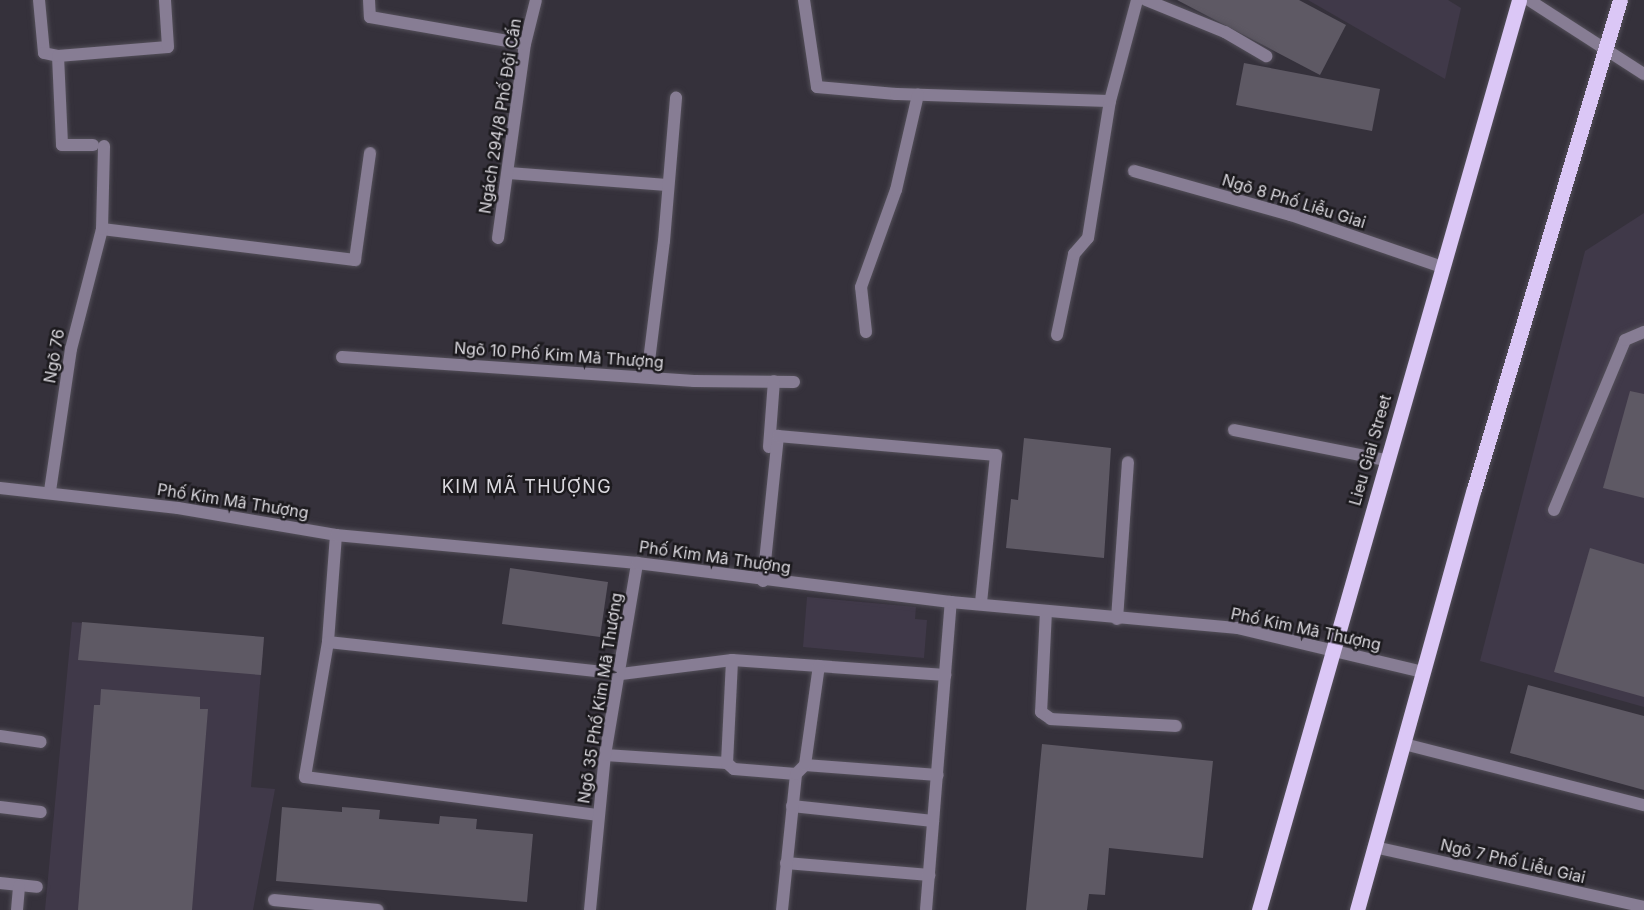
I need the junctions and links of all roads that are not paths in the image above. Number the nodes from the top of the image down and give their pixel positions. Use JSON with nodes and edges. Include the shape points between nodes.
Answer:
{"nodes":[{"id":1,"x":39,"y":0,"type":"edge"},
{"id":2,"x":165,"y":0,"type":"edge"},
{"id":3,"x":369,"y":0,"type":"edge"},
{"id":4,"x":536,"y":0,"type":"edge"},
{"id":5,"x":804,"y":0,"type":"edge"},
{"id":6,"x":1137,"y":0,"type":"edge"},
{"id":7,"x":1146,"y":0,"type":"edge"},
{"id":8,"x":1519,"y":0,"type":"edge"},
{"id":9,"x":1529,"y":0,"type":"edge"},
{"id":10,"x":1620,"y":0,"type":"edge"},
{"id":11,"x":525,"y":44,"type":"junction"},
{"id":12,"x":1608,"y":51,"type":"junction"},
{"id":13,"x":58,"y":56,"type":"junction"},
{"id":14,"x":1266,"y":56,"type":"dead end"},
{"id":15,"x":1644,"y":74,"type":"edge"},
{"id":16,"x":918,"y":94,"type":"junction"},
{"id":17,"x":676,"y":97,"type":"dead end"},
{"id":18,"x":1110,"y":101,"type":"junction"},
{"id":19,"x":370,"y":153,"type":"dead end"},
{"id":20,"x":1134,"y":171,"type":"dead end"},
{"id":21,"x":508,"y":173,"type":"junction"},
{"id":22,"x":668,"y":185,"type":"junction"},
{"id":23,"x":102,"y":229,"type":"junction"},
{"id":24,"x":498,"y":238,"type":"dead end"},
{"id":25,"x":1442,"y":267,"type":"junction"},
{"id":26,"x":866,"y":332,"type":"dead end"},
{"id":27,"x":1644,"y":332,"type":"edge"},
{"id":28,"x":1057,"y":335,"type":"dead end"},
{"id":29,"x":342,"y":357,"type":"dead end"},
{"id":30,"x":647,"y":377,"type":"junction"},
{"id":31,"x":774,"y":381,"type":"junction"},
{"id":32,"x":794,"y":382,"type":"dead end"},
{"id":33,"x":1234,"y":430,"type":"dead end"},
{"id":34,"x":1386,"y":460,"type":"junction"},
{"id":35,"x":1128,"y":462,"type":"dead end"},
{"id":36,"x":0,"y":488,"type":"edge"},
{"id":37,"x":50,"y":491,"type":"junction"},
{"id":38,"x":1554,"y":510,"type":"dead end"},
{"id":39,"x":336,"y":535,"type":"junction"},
{"id":40,"x":637,"y":563,"type":"junction"},
{"id":41,"x":759,"y":580,"type":"junction"},
{"id":42,"x":951,"y":602,"type":"junction"},
{"id":43,"x":981,"y":603,"type":"junction"},
{"id":44,"x":1046,"y":611,"type":"junction"},
{"id":45,"x":1117,"y":619,"type":"junction"},
{"id":46,"x":328,"y":642,"type":"junction"},
{"id":47,"x":1334,"y":651,"type":"junction"},
{"id":48,"x":732,"y":660,"type":"junction"},
{"id":49,"x":819,"y":666,"type":"junction"},
{"id":50,"x":1423,"y":672,"type":"junction"},
{"id":51,"x":621,"y":674,"type":"junction"},
{"id":52,"x":945,"y":675,"type":"junction"},
{"id":53,"x":1176,"y":726,"type":"dead end"},
{"id":54,"x":0,"y":736,"type":"edge"},
{"id":55,"x":40,"y":742,"type":"dead end"},
{"id":56,"x":1404,"y":744,"type":"junction"},
{"id":57,"x":605,"y":755,"type":"junction"},
{"id":58,"x":727,"y":763,"type":"junction"},
{"id":59,"x":800,"y":770,"type":"junction"},
{"id":60,"x":938,"y":775,"type":"junction"},
{"id":61,"x":1644,"y":805,"type":"edge"},
{"id":62,"x":792,"y":806,"type":"junction"},
{"id":63,"x":0,"y":807,"type":"edge"},
{"id":64,"x":40,"y":812,"type":"dead end"},
{"id":65,"x":599,"y":815,"type":"junction"},
{"id":66,"x":933,"y":821,"type":"junction"},
{"id":67,"x":1374,"y":847,"type":"junction"},
{"id":68,"x":786,"y":862,"type":"junction"},
{"id":69,"x":929,"y":875,"type":"junction"},
{"id":70,"x":0,"y":883,"type":"edge"},
{"id":71,"x":19,"y":886,"type":"junction"},
{"id":72,"x":37,"y":887,"type":"dead end"},
{"id":73,"x":274,"y":900,"type":"dead end"},
{"id":74,"x":1644,"y":907,"type":"edge"},
{"id":75,"x":17,"y":910,"type":"edge"},
{"id":76,"x":378,"y":910,"type":"edge"},
{"id":77,"x":590,"y":910,"type":"edge"},
{"id":78,"x":782,"y":910,"type":"edge"},
{"id":79,"x":926,"y":910,"type":"edge"},
{"id":80,"x":1259,"y":910,"type":"edge"},
{"id":81,"x":1357,"y":910,"type":"edge"}],
"edges":[{"from":1,"to":13,"type":"street","via":[[44,53]]},
{"from":2,"to":13,"type":"street","via":[[168,47]]},
{"from":3,"to":11,"type":"street","via":[[370,17]]},
{"from":4,"to":11,"type":"street","name":"Ngách 294/8 Phố Đội Cấn"},
{"from":5,"to":16,"type":"street","via":[[817,87]]},
{"from":6,"to":18,"type":"street"},
{"from":7,"to":14,"type":"street","via":[[1225,32]]},
{"from":8,"to":25,"type":"main road","name":"Lieu Giai Street"},
{"from":9,"to":12,"type":"street"},
{"from":10,"to":12,"type":"main road"},
{"from":11,"to":21,"type":"street","name":"Ngách 294/8 Phố Đội Cấn"},
{"from":12,"to":15,"type":"street"},
{"from":12,"to":50,"type":"main road","via":[[1474,489]]},
{"from":13,"to":23,"type":"street","name":"Ngõ 76","via":[[62,145],[98,145]]},
{"from":16,"to":18,"type":"street"},
{"from":16,"to":26,"type":"street","via":[[896,190],[861,287]]},
{"from":17,"to":22,"type":"street"},
{"from":18,"to":28,"type":"street","via":[[1088,238],[1074,254]]},
{"from":19,"to":23,"type":"street","via":[[355,261]]},
{"from":20,"to":25,"type":"street","name":"Ngõ 8 Phố Liễu Giai","via":[[1291,215]]},
{"from":21,"to":22,"type":"street"},
{"from":21,"to":24,"type":"street","name":"Ngách 294/8 Phố Đội Cấn"},
{"from":22,"to":30,"type":"street"},
{"from":23,"to":37,"type":"street","name":"Ngõ 76","via":[[76,327]]},
{"from":25,"to":34,"type":"main road","name":"Lieu Giai Street"},
{"from":27,"to":38,"type":"street","via":[[1625,340]]},
{"from":29,"to":30,"type":"street","name":"Ngõ 10 Phố Kim Mã Thượng"},
{"from":30,"to":31,"type":"street","name":"Ngõ 10 Phố Kim Mã Thượng"},
{"from":31,"to":32,"type":"street","name":"Ngõ 10 Phố Kim Mã Thượng"},
{"from":31,"to":41,"type":"street"},
{"from":33,"to":34,"type":"street"},
{"from":34,"to":47,"type":"main road","name":"Lieu Giai Street"},
{"from":35,"to":45,"type":"street"},
{"from":36,"to":37,"type":"street","name":"Phố Kim Mã Thượng"},
{"from":37,"to":39,"type":"street","name":"Phố Kim Mã Thượng"},
{"from":39,"to":40,"type":"street","name":"Phố Kim Mã Thượng"},
{"from":39,"to":46,"type":"street"},
{"from":40,"to":41,"type":"street","name":"Phố Kim Mã Thượng"},
{"from":40,"to":51,"type":"street","name":"Ngõ 35 Phố Kim Mã Thượng"},
{"from":41,"to":42,"type":"street","name":"Phố Kim Mã Thượng"},
{"from":41,"to":43,"type":"street","via":[[778,436],[996,455]]},
{"from":42,"to":43,"type":"street","name":"Phố Kim Mã Thượng"},
{"from":42,"to":52,"type":"street"},
{"from":43,"to":44,"type":"street","name":"Phố Kim Mã Thượng"},
{"from":44,"to":45,"type":"street","name":"Phố Kim Mã Thượng"},
{"from":44,"to":53,"type":"street","via":[[1041,712],[1052,719]]},
{"from":45,"to":47,"type":"street","name":"Phố Kim Mã Thượng","via":[[1238,628]]},
{"from":46,"to":51,"type":"street"},
{"from":46,"to":65,"type":"street","via":[[305,777]]},
{"from":47,"to":50,"type":"street","name":"Phố Kim Mã Thượng"},
{"from":47,"to":80,"type":"main road","name":"Lieu Giai Street"},
{"from":48,"to":49,"type":"street"},
{"from":48,"to":51,"type":"street"},
{"from":48,"to":58,"type":"street"},
{"from":49,"to":52,"type":"street"},
{"from":49,"to":59,"type":"street"},
{"from":50,"to":56,"type":"main road"},
{"from":51,"to":57,"type":"street","name":"Ngõ 35 Phố Kim Mã Thượng"},
{"from":52,"to":60,"type":"street"},
{"from":54,"to":55,"type":"street"},
{"from":56,"to":61,"type":"street"},
{"from":56,"to":67,"type":"main road"},
{"from":57,"to":58,"type":"street"},
{"from":57,"to":65,"type":"street","name":"Ngõ 35 Phố Kim Mã Thượng"},
{"from":58,"to":59,"type":"street","via":[[734,769]]},
{"from":59,"to":60,"type":"street"},
{"from":59,"to":62,"type":"street"},
{"from":60,"to":66,"type":"street"},
{"from":62,"to":66,"type":"street"},
{"from":62,"to":68,"type":"street"},
{"from":63,"to":64,"type":"street"},
{"from":65,"to":77,"type":"street","name":"Ngõ 35 Phố Kim Mã Thượng"},
{"from":66,"to":69,"type":"street"},
{"from":67,"to":74,"type":"street","name":"Ngõ 7 Phố Liễu Giai"},
{"from":67,"to":81,"type":"main road"},
{"from":68,"to":69,"type":"street"},
{"from":68,"to":78,"type":"street"},
{"from":69,"to":79,"type":"street"},
{"from":70,"to":71,"type":"street"},
{"from":71,"to":72,"type":"street"},
{"from":71,"to":75,"type":"street"},
{"from":73,"to":76,"type":"street"}]}
